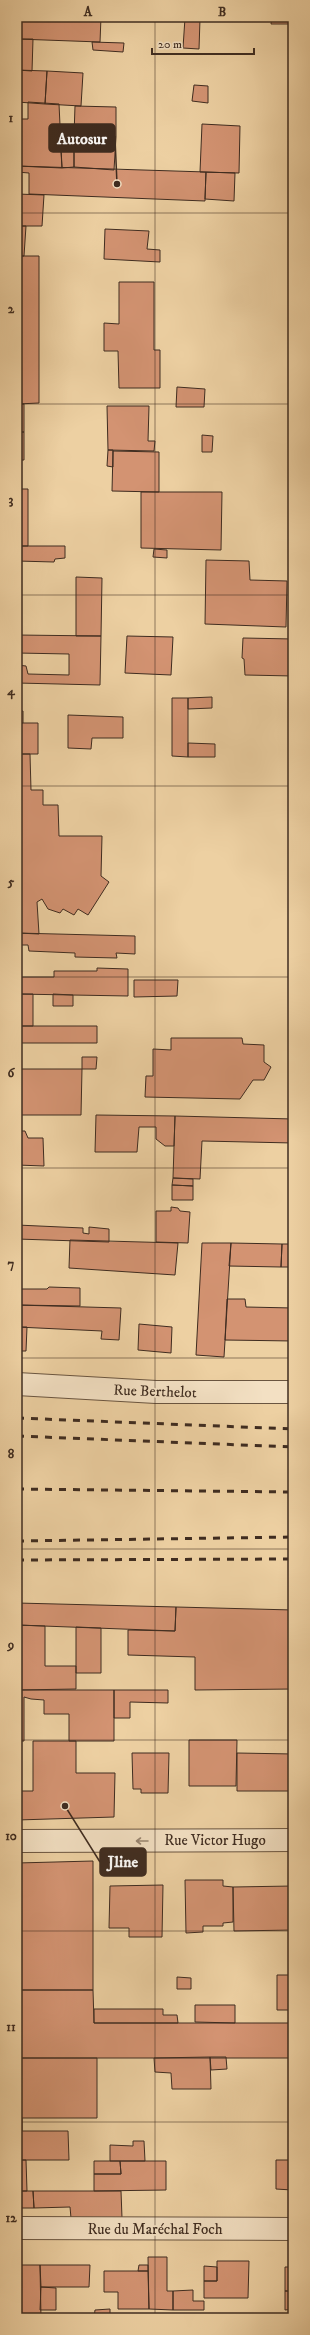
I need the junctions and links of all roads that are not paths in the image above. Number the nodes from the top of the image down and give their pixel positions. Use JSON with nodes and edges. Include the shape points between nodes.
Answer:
{"nodes":[{"id":1,"x":17,"y":1384,"type":"edge"},
{"id":2,"x":293,"y":1392,"type":"edge"},
{"id":3,"x":293,"y":1840,"type":"edge"},
{"id":4,"x":17,"y":1841,"type":"edge"},
{"id":5,"x":17,"y":2228,"type":"edge"},
{"id":6,"x":293,"y":2229,"type":"edge"}],
"edges":[{"from":1,"to":2,"type":"street","name":"Rue Berthelot","via":[[156,1392]]},
{"from":3,"to":4,"type":"street","name":"Rue Victor Hugo","one_way":true},
{"from":5,"to":6,"type":"street","name":"Rue du Maréchal Foch"}]}
